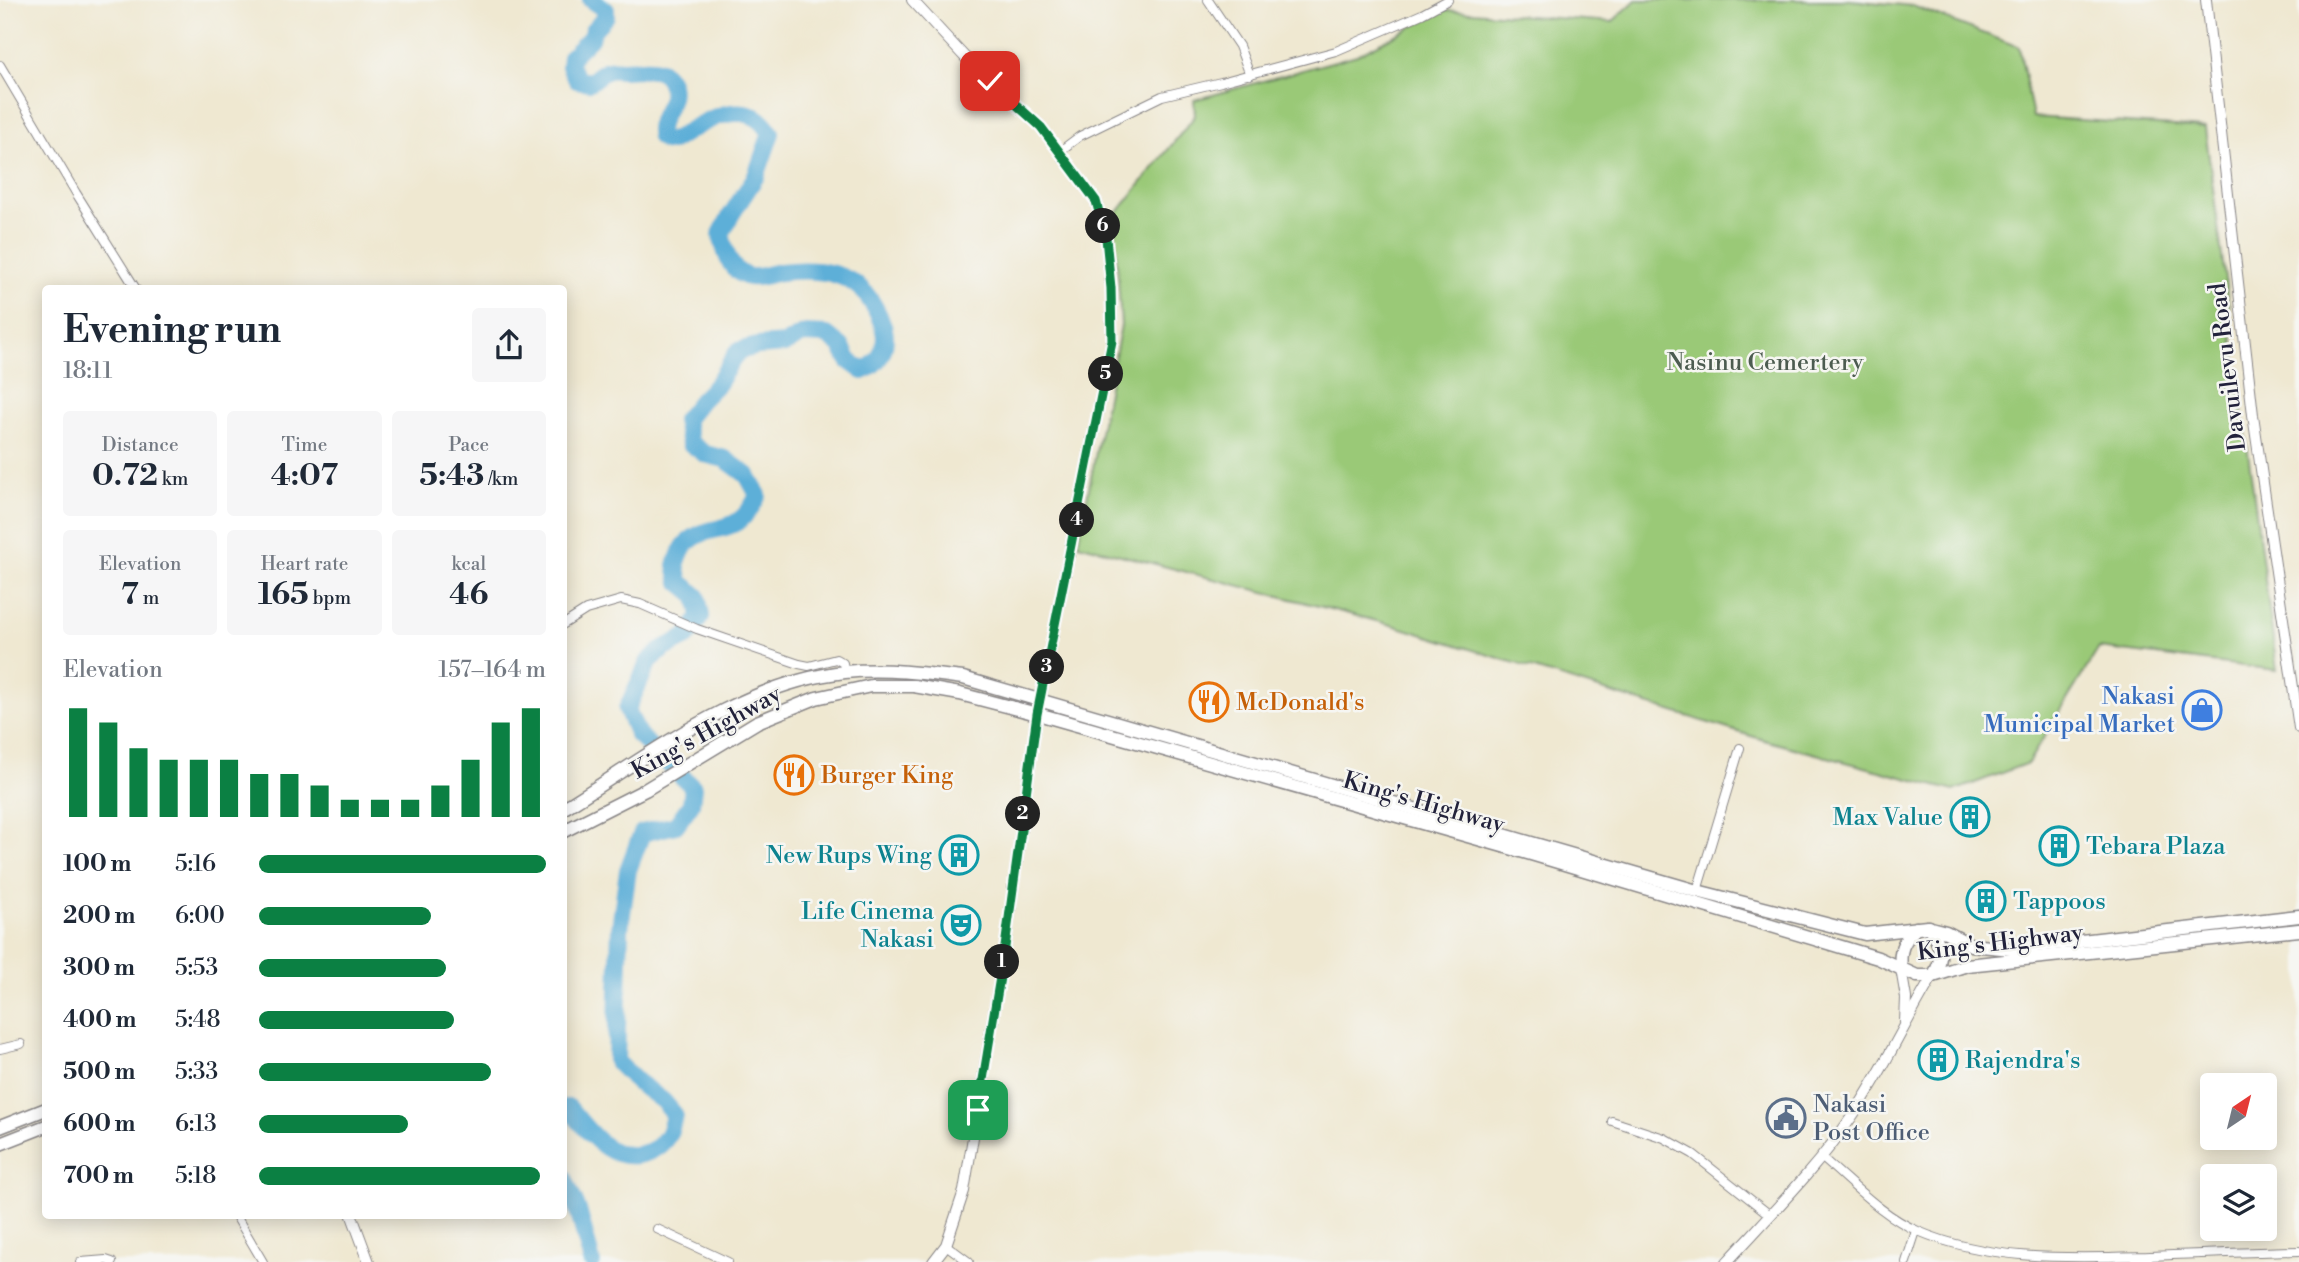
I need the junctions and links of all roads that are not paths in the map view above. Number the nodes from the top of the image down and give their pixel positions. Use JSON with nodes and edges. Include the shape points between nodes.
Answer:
{"nodes":[{"id":1,"x":912,"y":0,"type":"edge"},
{"id":2,"x":1208,"y":0,"type":"edge"},
{"id":3,"x":1448,"y":0,"type":"edge"},
{"id":4,"x":2206,"y":0,"type":"edge"},
{"id":5,"x":0,"y":65,"type":"edge"},
{"id":6,"x":1250,"y":75,"type":"junction"},
{"id":7,"x":1060,"y":151,"type":"junction"},
{"id":8,"x":134,"y":285,"type":"edge"},
{"id":9,"x":567,"y":622,"type":"edge"},
{"id":10,"x":845,"y":672,"type":"junction"},
{"id":11,"x":1041,"y":700,"type":"junction"},
{"id":12,"x":1037,"y":714,"type":"junction"},
{"id":13,"x":2299,"y":729,"type":"edge"},
{"id":14,"x":1740,"y":748,"type":"dead end"},
{"id":15,"x":567,"y":806,"type":"edge"},
{"id":16,"x":567,"y":829,"type":"edge"},
{"id":17,"x":1697,"y":891,"type":"junction"},
{"id":18,"x":2299,"y":916,"type":"edge"},
{"id":19,"x":1929,"y":927,"type":"junction"},
{"id":20,"x":1916,"y":928,"type":"junction"},
{"id":21,"x":2299,"y":930,"type":"edge"},
{"id":22,"x":1901,"y":970,"type":"junction"},
{"id":23,"x":1933,"y":976,"type":"junction"},
{"id":24,"x":1905,"y":1022,"type":"junction"},
{"id":25,"x":21,"y":1044,"type":"dead end"},
{"id":26,"x":0,"y":1049,"type":"edge"},
{"id":27,"x":42,"y":1111,"type":"edge"},
{"id":28,"x":1612,"y":1121,"type":"dead end"},
{"id":29,"x":0,"y":1127,"type":"edge"},
{"id":30,"x":42,"y":1128,"type":"edge"},
{"id":31,"x":0,"y":1144,"type":"edge"},
{"id":32,"x":1821,"y":1157,"type":"junction"},
{"id":33,"x":1770,"y":1215,"type":"junction"},
{"id":34,"x":238,"y":1219,"type":"edge"},
{"id":35,"x":353,"y":1219,"type":"edge"},
{"id":36,"x":657,"y":1229,"type":"dead end"},
{"id":37,"x":1916,"y":1231,"type":"junction"},
{"id":38,"x":946,"y":1245,"type":"junction"},
{"id":39,"x":2299,"y":1251,"type":"edge"},
{"id":40,"x":1733,"y":1260,"type":"edge"},
{"id":41,"x":81,"y":1262,"type":"edge"},
{"id":42,"x":112,"y":1262,"type":"edge"},
{"id":43,"x":263,"y":1262,"type":"edge"},
{"id":44,"x":369,"y":1262,"type":"edge"},
{"id":45,"x":728,"y":1262,"type":"edge"},
{"id":46,"x":933,"y":1262,"type":"edge"},
{"id":47,"x":969,"y":1262,"type":"edge"},
{"id":48,"x":1906,"y":1262,"type":"edge"}],
"edges":[{"from":1,"to":7,"type":"street"},
{"from":2,"to":6,"type":"street","via":[[1239,46]]},
{"from":3,"to":6,"type":"street","via":[[1336,51]]},
{"from":4,"to":13,"type":"street","name":"Davuilevu Road","via":[[2253,415]]},
{"from":5,"to":8,"type":"street"},
{"from":6,"to":7,"type":"street","via":[[1162,96],[1080,136]]},
{"from":7,"to":11,"type":"street","via":[[1096,201],[1106,238],[1112,341]]},
{"from":9,"to":10,"type":"street","via":[[586,610],[621,600],[809,666],[836,659]]},
{"from":10,"to":11,"type":"highway","name":"King's Highway","via":[[917,672],[963,678]]},
{"from":10,"to":15,"type":"highway","name":"King's Highway","via":[[749,698]]},
{"from":11,"to":12,"type":"street"},
{"from":11,"to":17,"type":"highway","name":"King's Highway"},
{"from":12,"to":16,"type":"highway","name":"King's Highway","via":[[914,686],[872,686],[816,698],[757,722],[645,790]]},
{"from":12,"to":22,"type":"highway","name":"King's Highway","via":[[1544,858],[1878,958]]},
{"from":12,"to":38,"type":"street","via":[[1005,947],[964,1191]]},
{"from":14,"to":17,"type":"street"},
{"from":17,"to":20,"type":"highway","name":"King's Highway","via":[[1865,934]]},
{"from":18,"to":19,"type":"highway","name":"King's Highway","via":[[1997,950],[1971,946]]},
{"from":19,"to":20,"type":"highway","name":"King's Highway"},
{"from":19,"to":23,"type":"highway","via":[[1941,953]]},
{"from":20,"to":22,"type":"highway","via":[[1900,950]]},
{"from":21,"to":23,"type":"highway","name":"King's Highway","via":[[1967,965]]},
{"from":22,"to":23,"type":"highway","name":"King's Highway"},
{"from":22,"to":24,"type":"street"},
{"from":23,"to":24,"type":"street"},
{"from":24,"to":32,"type":"street","via":[[1870,1088]]},
{"from":25,"to":26,"type":"street"},
{"from":27,"to":29,"type":"highway"},
{"from":28,"to":33,"type":"street","via":[[1664,1138],[1693,1154]]},
{"from":30,"to":31,"type":"highway"},
{"from":32,"to":33,"type":"street"},
{"from":32,"to":37,"type":"street"},
{"from":33,"to":40,"type":"street"},
{"from":34,"to":43,"type":"street"},
{"from":35,"to":44,"type":"street"},
{"from":36,"to":45,"type":"street"},
{"from":37,"to":39,"type":"street","via":[[1964,1247],[2085,1258]]},
{"from":37,"to":48,"type":"street"},
{"from":38,"to":46,"type":"street"},
{"from":38,"to":47,"type":"street"},
{"from":41,"to":42,"type":"street"}]}
